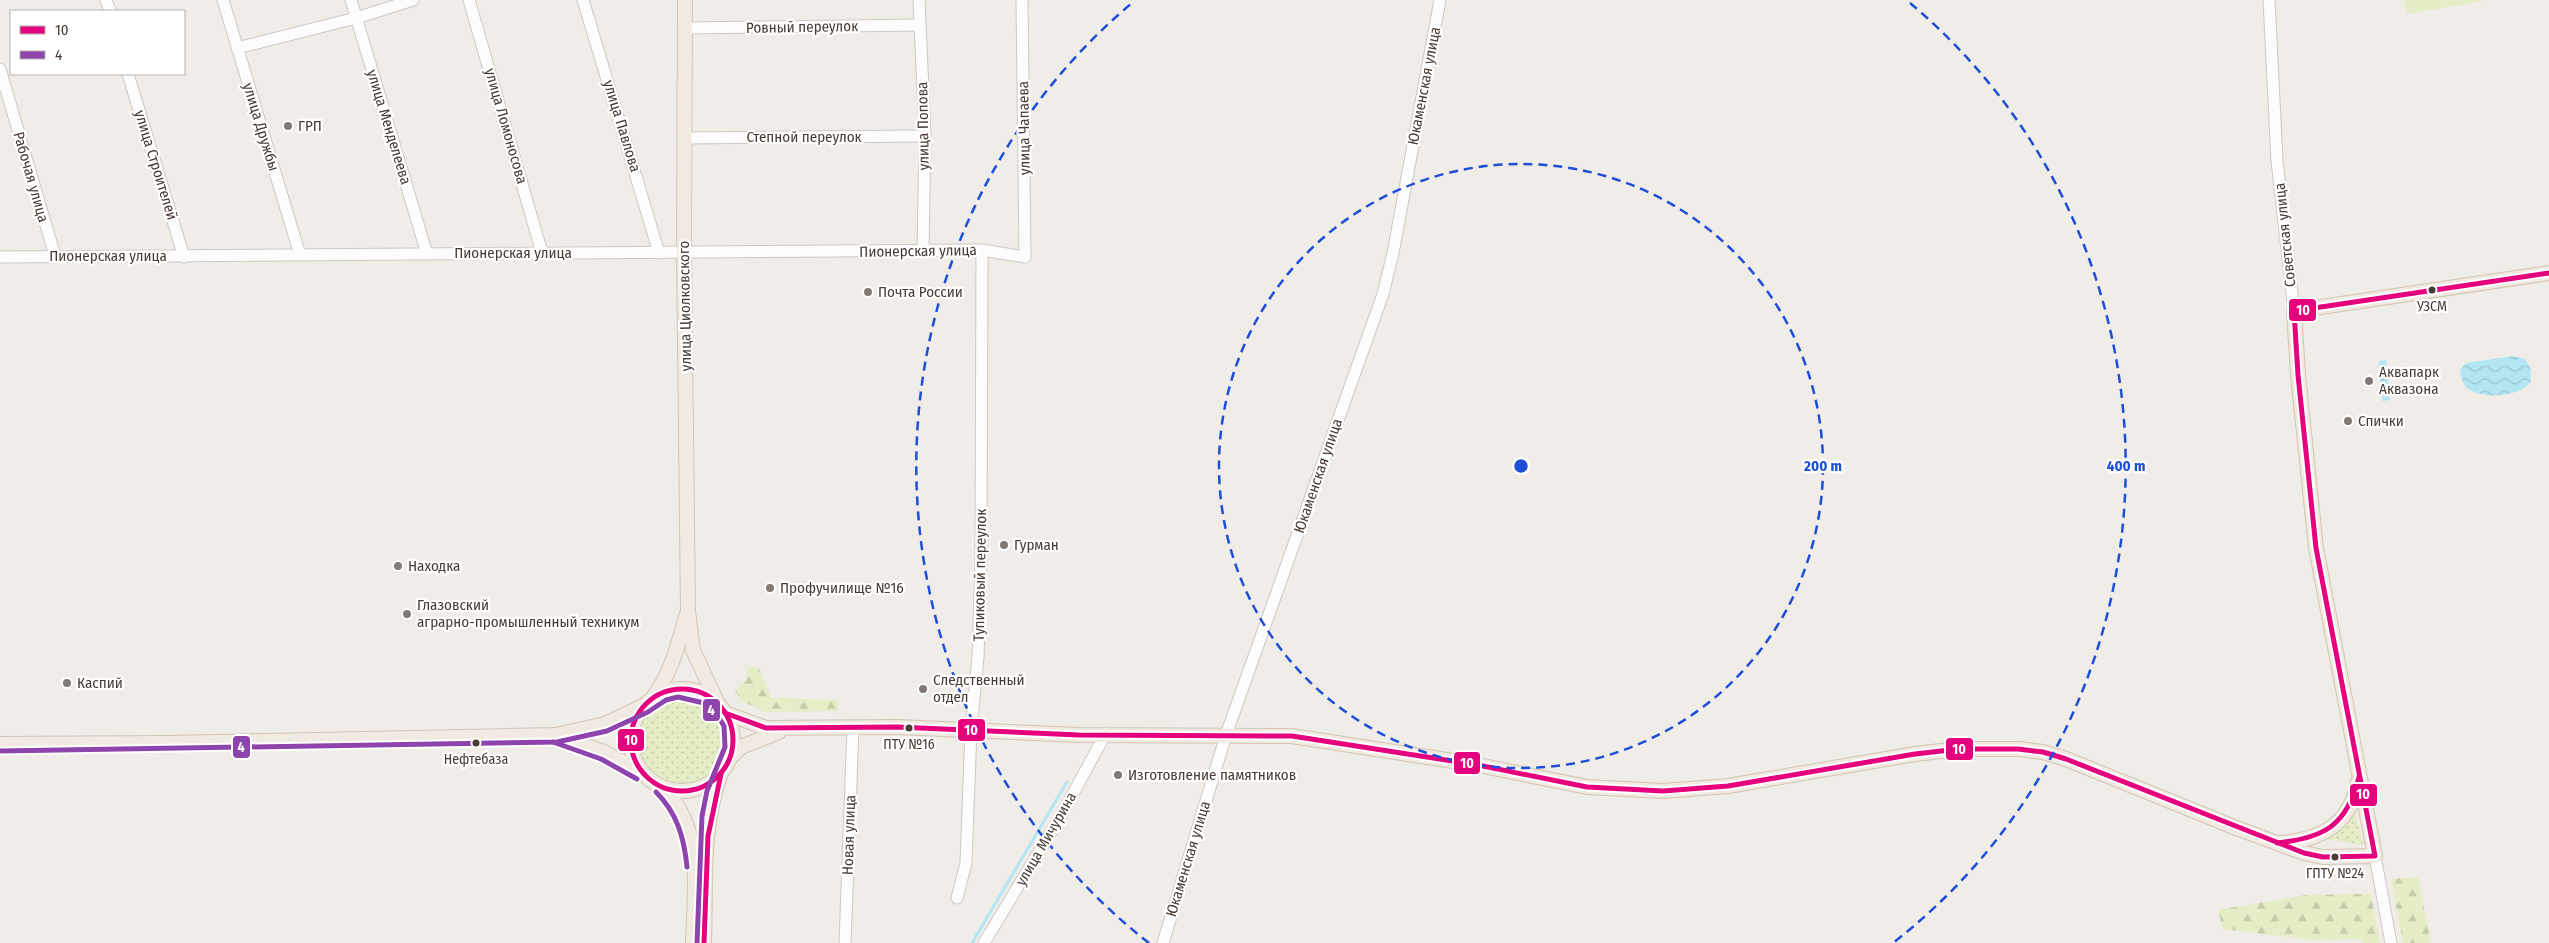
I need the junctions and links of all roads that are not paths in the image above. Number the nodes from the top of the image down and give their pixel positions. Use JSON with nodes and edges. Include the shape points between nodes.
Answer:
{"nodes":[{"id":1,"x":223,"y":0,"type":"edge"},
{"id":2,"x":351,"y":0,"type":"edge"},
{"id":3,"x":413,"y":0,"type":"edge"},
{"id":4,"x":469,"y":0,"type":"edge"},
{"id":5,"x":583,"y":0,"type":"edge"},
{"id":6,"x":685,"y":0,"type":"edge"},
{"id":7,"x":919,"y":0,"type":"edge"},
{"id":8,"x":1022,"y":0,"type":"edge"},
{"id":9,"x":1440,"y":0,"type":"edge"},
{"id":10,"x":2269,"y":0,"type":"edge"},
{"id":11,"x":356,"y":18,"type":"junction"},
{"id":12,"x":919,"y":25,"type":"junction"},
{"id":13,"x":685,"y":28,"type":"junction"},
{"id":14,"x":237,"y":48,"type":"junction"},
{"id":15,"x":0,"y":69,"type":"edge"},
{"id":16,"x":128,"y":75,"type":"edge"},
{"id":17,"x":924,"y":136,"type":"junction"},
{"id":18,"x":684,"y":138,"type":"junction"},
{"id":19,"x":982,"y":250,"type":"junction"},
{"id":20,"x":924,"y":251,"type":"junction"},
{"id":21,"x":542,"y":253,"type":"junction"},
{"id":22,"x":659,"y":253,"type":"junction"},
{"id":23,"x":684,"y":253,"type":"junction"},
{"id":24,"x":427,"y":254,"type":"junction"},
{"id":25,"x":300,"y":255,"type":"junction"},
{"id":26,"x":54,"y":256,"type":"junction"},
{"id":27,"x":0,"y":257,"type":"edge"},
{"id":28,"x":184,"y":257,"type":"junction"},
{"id":29,"x":1026,"y":257,"type":"joint"},
{"id":30,"x":2549,"y":272,"type":"edge"},
{"id":31,"x":2294,"y":310,"type":"junction"},
{"id":32,"x":688,"y":611,"type":"junction"},
{"id":33,"x":649,"y":702,"type":"junction"},
{"id":34,"x":722,"y":708,"type":"junction"},
{"id":35,"x":796,"y":728,"type":"junction"},
{"id":36,"x":853,"y":728,"type":"junction"},
{"id":37,"x":971,"y":730,"type":"junction"},
{"id":38,"x":1106,"y":733,"type":"junction"},
{"id":39,"x":556,"y":735,"type":"junction"},
{"id":40,"x":1226,"y":735,"type":"junction"},
{"id":41,"x":0,"y":744,"type":"edge"},
{"id":42,"x":730,"y":758,"type":"junction"},
{"id":43,"x":641,"y":772,"type":"junction"},
{"id":44,"x":721,"y":774,"type":"junction"},
{"id":45,"x":2359,"y":777,"type":"junction"},
{"id":46,"x":661,"y":787,"type":"junction"},
{"id":47,"x":2275,"y":843,"type":"junction"},
{"id":48,"x":2375,"y":856,"type":"junction"},
{"id":49,"x":957,"y":898,"type":"dead end"},
{"id":50,"x":693,"y":943,"type":"edge"},
{"id":51,"x":704,"y":943,"type":"edge"},
{"id":52,"x":845,"y":943,"type":"edge"},
{"id":53,"x":984,"y":943,"type":"edge"},
{"id":54,"x":1163,"y":943,"type":"edge"},
{"id":55,"x":2391,"y":943,"type":"edge"}],
"edges":[{"from":1,"to":14,"type":"street","name":"улица Дружбы"},
{"from":2,"to":11,"type":"street","name":"улица Менделеева"},
{"from":3,"to":11,"type":"street"},
{"from":4,"to":21,"type":"street","name":"улица Ломоносова"},
{"from":5,"to":22,"type":"street","name":"улица Павлова"},
{"from":6,"to":13,"type":"main road","name":"улица Циолковского"},
{"from":7,"to":12,"type":"street","name":"улица Попова"},
{"from":8,"to":29,"type":"street","name":"улица Чапаева"},
{"from":9,"to":40,"type":"street","name":"Юкаменская улица","via":[[1383,294]]},
{"from":10,"to":31,"type":"street","name":"Советская улица","via":[[2277,160]]},
{"from":11,"to":14,"type":"street"},
{"from":11,"to":24,"type":"street","name":"улица Менделеева"},
{"from":12,"to":13,"type":"street","name":"Ровный переулок"},
{"from":12,"to":17,"type":"street","name":"улица Попова"},
{"from":13,"to":18,"type":"main road","name":"улица Циолковского"},
{"from":14,"to":25,"type":"street","name":"улица Дружбы"},
{"from":15,"to":26,"type":"street","name":"Рабочая улица"},
{"from":16,"to":28,"type":"street","name":"улица Строителей"},
{"from":17,"to":18,"type":"street","name":"Степной переулок"},
{"from":17,"to":20,"type":"street","name":"улица Попова"},
{"from":18,"to":23,"type":"main road","name":"улица Циолковского"},
{"from":19,"to":20,"type":"street","name":"Пионерская улица"},
{"from":19,"to":29,"type":"street","name":"Пионерская улица"},
{"from":19,"to":37,"type":"street","name":"Тупиковый переулок","via":[[981,558],[978,657]]},
{"from":20,"to":23,"type":"street","name":"Пионерская улица"},
{"from":21,"to":22,"type":"street","name":"Пионерская улица"},
{"from":21,"to":24,"type":"street","name":"Пионерская улица"},
{"from":22,"to":23,"type":"street","name":"Пионерская улица"},
{"from":23,"to":32,"type":"main road","name":"улица Циолковского"},
{"from":24,"to":25,"type":"street","name":"Пионерская улица"},
{"from":25,"to":28,"type":"street","name":"Пионерская улица"},
{"from":26,"to":27,"type":"street","name":"Пионерская улица"},
{"from":26,"to":28,"type":"street","name":"Пионерская улица"},
{"from":30,"to":31,"type":"main road"},
{"from":31,"to":45,"type":"main road","name":"Советская улица","via":[[2316,548]]},
{"from":32,"to":33,"type":"main road","name":"улица Циолковского","via":[[675,658],[663,684]]},
{"from":32,"to":34,"type":"main road","name":"улица Циолковского","via":[[693,650]]},
{"from":33,"to":34,"type":"main road","via":[[676,689],[708,696]]},
{"from":33,"to":39,"type":"main road","via":[[605,724]]},
{"from":33,"to":43,"type":"main road","via":[[634,721],[631,734],[632,754]]},
{"from":34,"to":35,"type":"main road","via":[[766,728]]},
{"from":34,"to":42,"type":"main road","via":[[733,738]]},
{"from":35,"to":36,"type":"main road"},
{"from":35,"to":42,"type":"main road","via":[[756,740],[741,747]]},
{"from":36,"to":37,"type":"main road"},
{"from":36,"to":52,"type":"street","name":"Новая улица"},
{"from":37,"to":38,"type":"main road"},
{"from":37,"to":49,"type":"street","name":"Тупиковый переулок","via":[[966,863]]},
{"from":38,"to":40,"type":"main road"},
{"from":38,"to":53,"type":"street","name":"улица Мичурина","via":[[1063,812]]},
{"from":39,"to":41,"type":"main road"},
{"from":39,"to":43,"type":"main road","via":[[604,752]]},
{"from":40,"to":47,"type":"main road","via":[[1292,736],[1478,764],[1587,787],[1663,791],[1728,786],[1959,749],[2043,752]]},
{"from":40,"to":54,"type":"street","name":"Юкаменская улица"},
{"from":42,"to":44,"type":"main road"},
{"from":43,"to":46,"type":"main road"},
{"from":44,"to":46,"type":"main road","via":[[698,789],[685,792]]},
{"from":44,"to":51,"type":"main road","via":[[707,830]]},
{"from":45,"to":47,"type":"main road","via":[[2355,798],[2334,827],[2315,837]]},
{"from":45,"to":48,"type":"main road","name":"Советская улица"},
{"from":46,"to":50,"type":"main road","via":[[679,806],[693,846]]},
{"from":47,"to":48,"type":"main road","via":[[2323,857]]},
{"from":48,"to":55,"type":"street","name":"Советская улица"}]}
